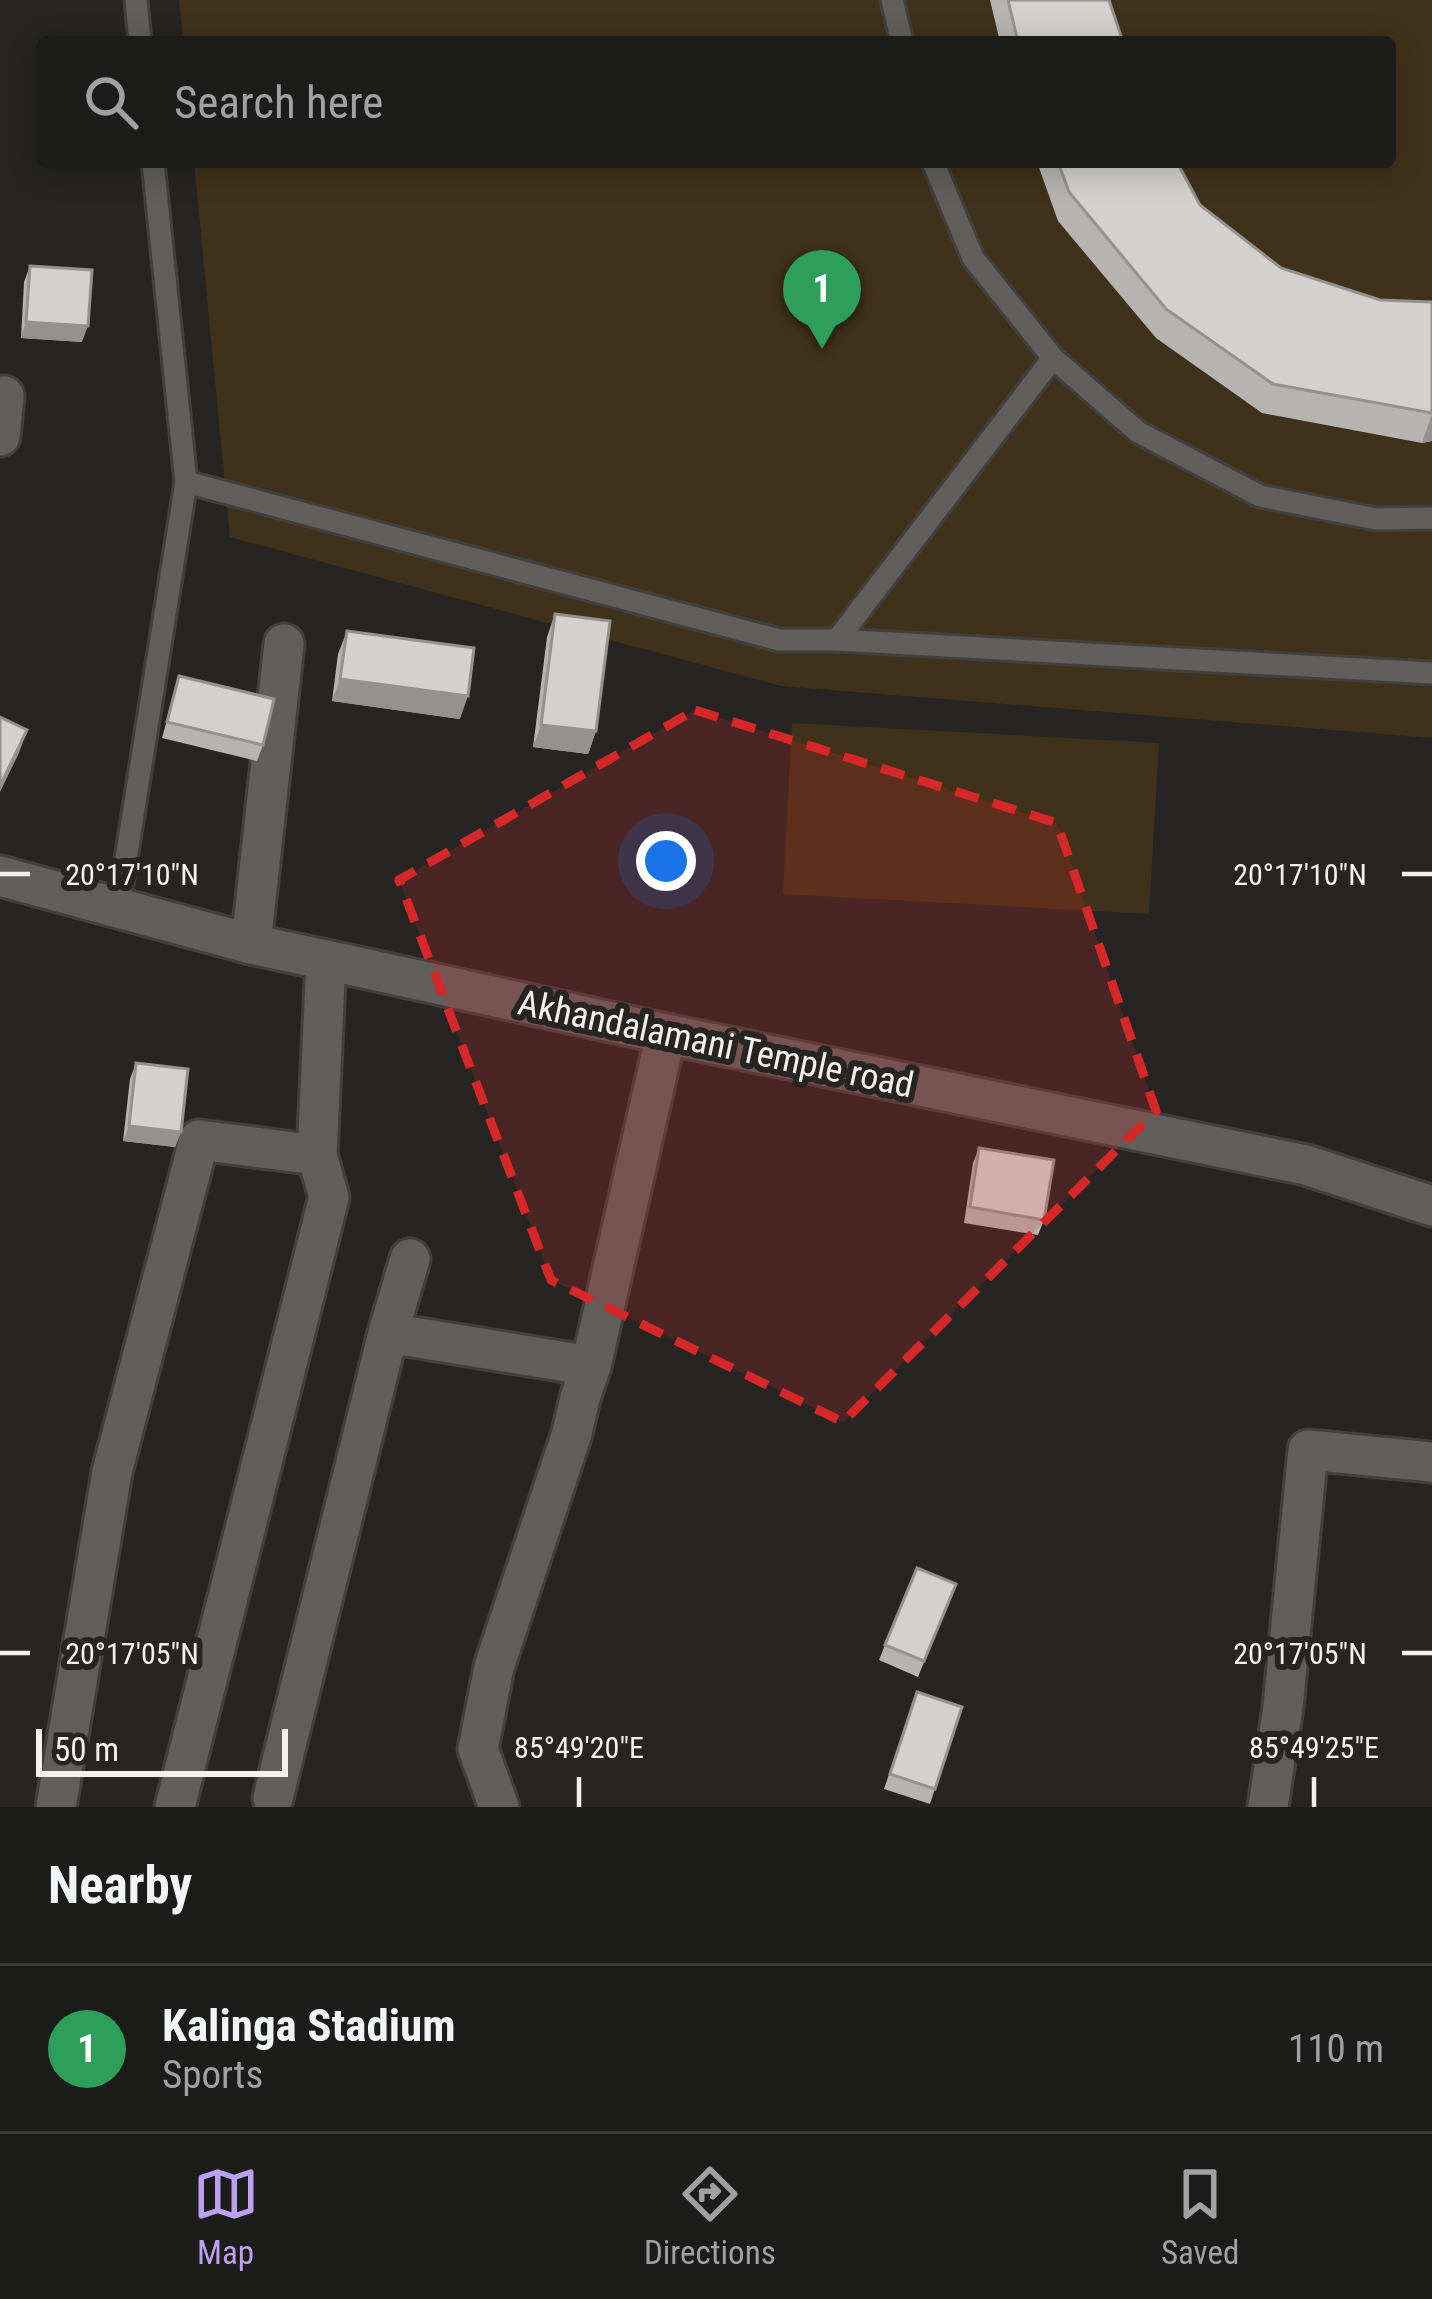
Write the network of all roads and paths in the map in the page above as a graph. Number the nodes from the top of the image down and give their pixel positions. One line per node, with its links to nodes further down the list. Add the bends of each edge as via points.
1 (136, 0): 3 (lane)
2 (892, 0): 4 (lane)
3 (139, 36)
4 (901, 36)
5 (154, 168): 10 (lane)
6 (936, 168): 7 (lane, via 973,258)
7 (1053, 358): 11 (lane, via 1138,432 1260,496 1376,520); 12 (lane)
8 (4, 395): 9 (street)
9 (0, 436)
10 (186, 482): 12 (lane, via 779,640); 16 (lane)
11 (1432, 518)
12 (837, 640): 14 (lane)
13 (284, 644): 17 (street)
14 (1432, 673)
15 (0, 876): 16 (street, Akhandalamani Temple road)
16 (118, 909): 17 (street, Akhandalamani Temple road)
17 (251, 944): 18 (street, Akhandalamani Temple road)
18 (326, 960): 19 (street, Akhandalamani Temple road); 20 (street)
19 (666, 1034): 21 (street, Akhandalamani Temple road, via 1306,1165); 24 (street)
20 (317, 1155): 27 (street, via 199,1140 112,1472); 28 (street, via 329,1197)
21 (1432, 1206)
22 (410, 1259): 23 (street)
23 (388, 1333): 24 (street); 26 (street)
24 (591, 1366): 29 (street, via 494,1667 478,1749)
25 (1432, 1462): 30 (street, via 1308,1450)
26 (273, 1798)
27 (56, 1807)
28 (175, 1807)
29 (499, 1807)
30 (1268, 1807)

